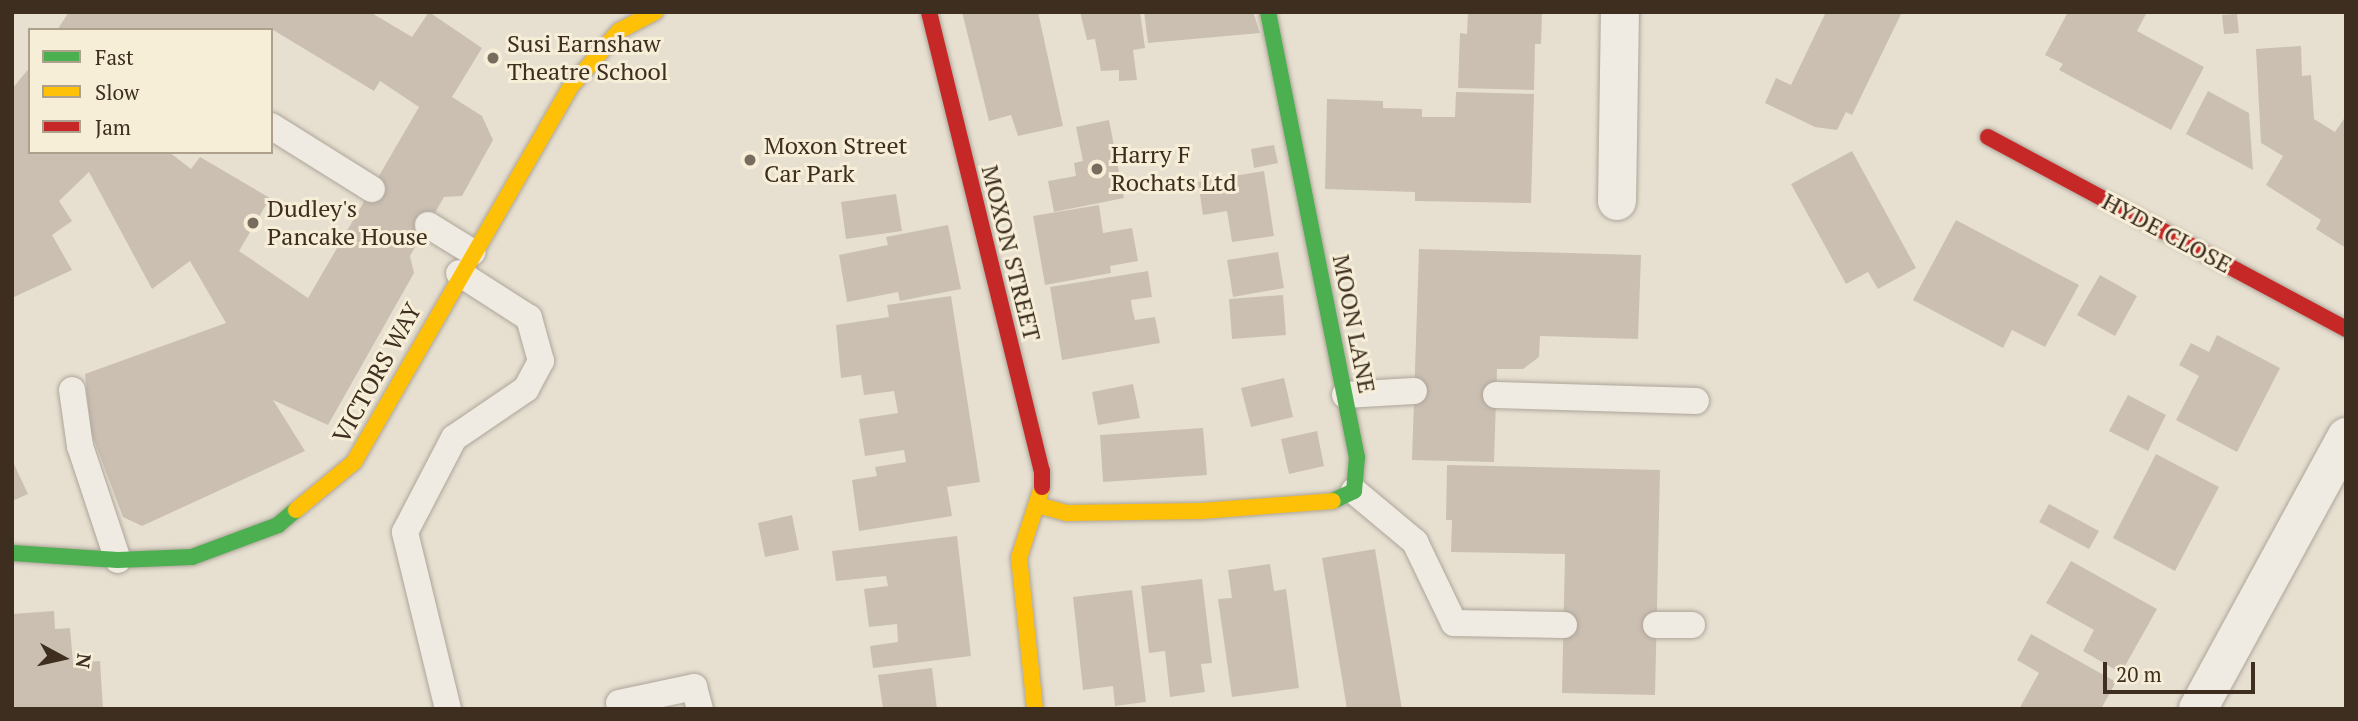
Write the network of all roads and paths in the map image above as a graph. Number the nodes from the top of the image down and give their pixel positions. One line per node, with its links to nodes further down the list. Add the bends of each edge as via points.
1 (655, 12): 10 (street, VICTORS WAY, via 619,31 572,85)
2 (929, 12): 19 (street, MOXON STREET, via 1042,471)
3 (1268, 12): 14 (street, MOON LANE)
4 (1620, 12): 8 (street)
5 (273, 127): 7 (lane)
6 (1988, 137): 11 (street, HYDE CLOSE)
7 (372, 190)
8 (1618, 201)
9 (428, 225): 10 (lane)
10 (465, 262): 21 (street, VICTORS WAY, via 354,462 278,525 192,557); 27 (lane, via 529,317 541,360 526,389 454,439 405,532)
11 (2346, 329)
12 (72, 390): 21 (lane, via 79,446)
13 (1414, 391): 14 (lane)
14 (1345, 395): 18 (street, MOON LANE, via 1357,457)
15 (1496, 395): 16 (lane)
16 (1696, 401)
17 (2346, 437): 30 (street)
18 (1354, 491): 19 (street, via 1326,504 1200,511 1066,513); 22 (lane, via 1415,542 1454,623)
19 (1037, 505): 29 (street, MOXON STREET, via 1019,558)
20 (12, 553): 21 (street, VICTORS WAY)
21 (118, 560)
22 (1564, 625)
23 (1656, 625): 24 (lane)
24 (1692, 625)
25 (619, 703): 26 (lane)
26 (648, 703): 28 (lane, via 694,687)
27 (448, 709)
28 (700, 709)
29 (1035, 709)
30 (2197, 709)

